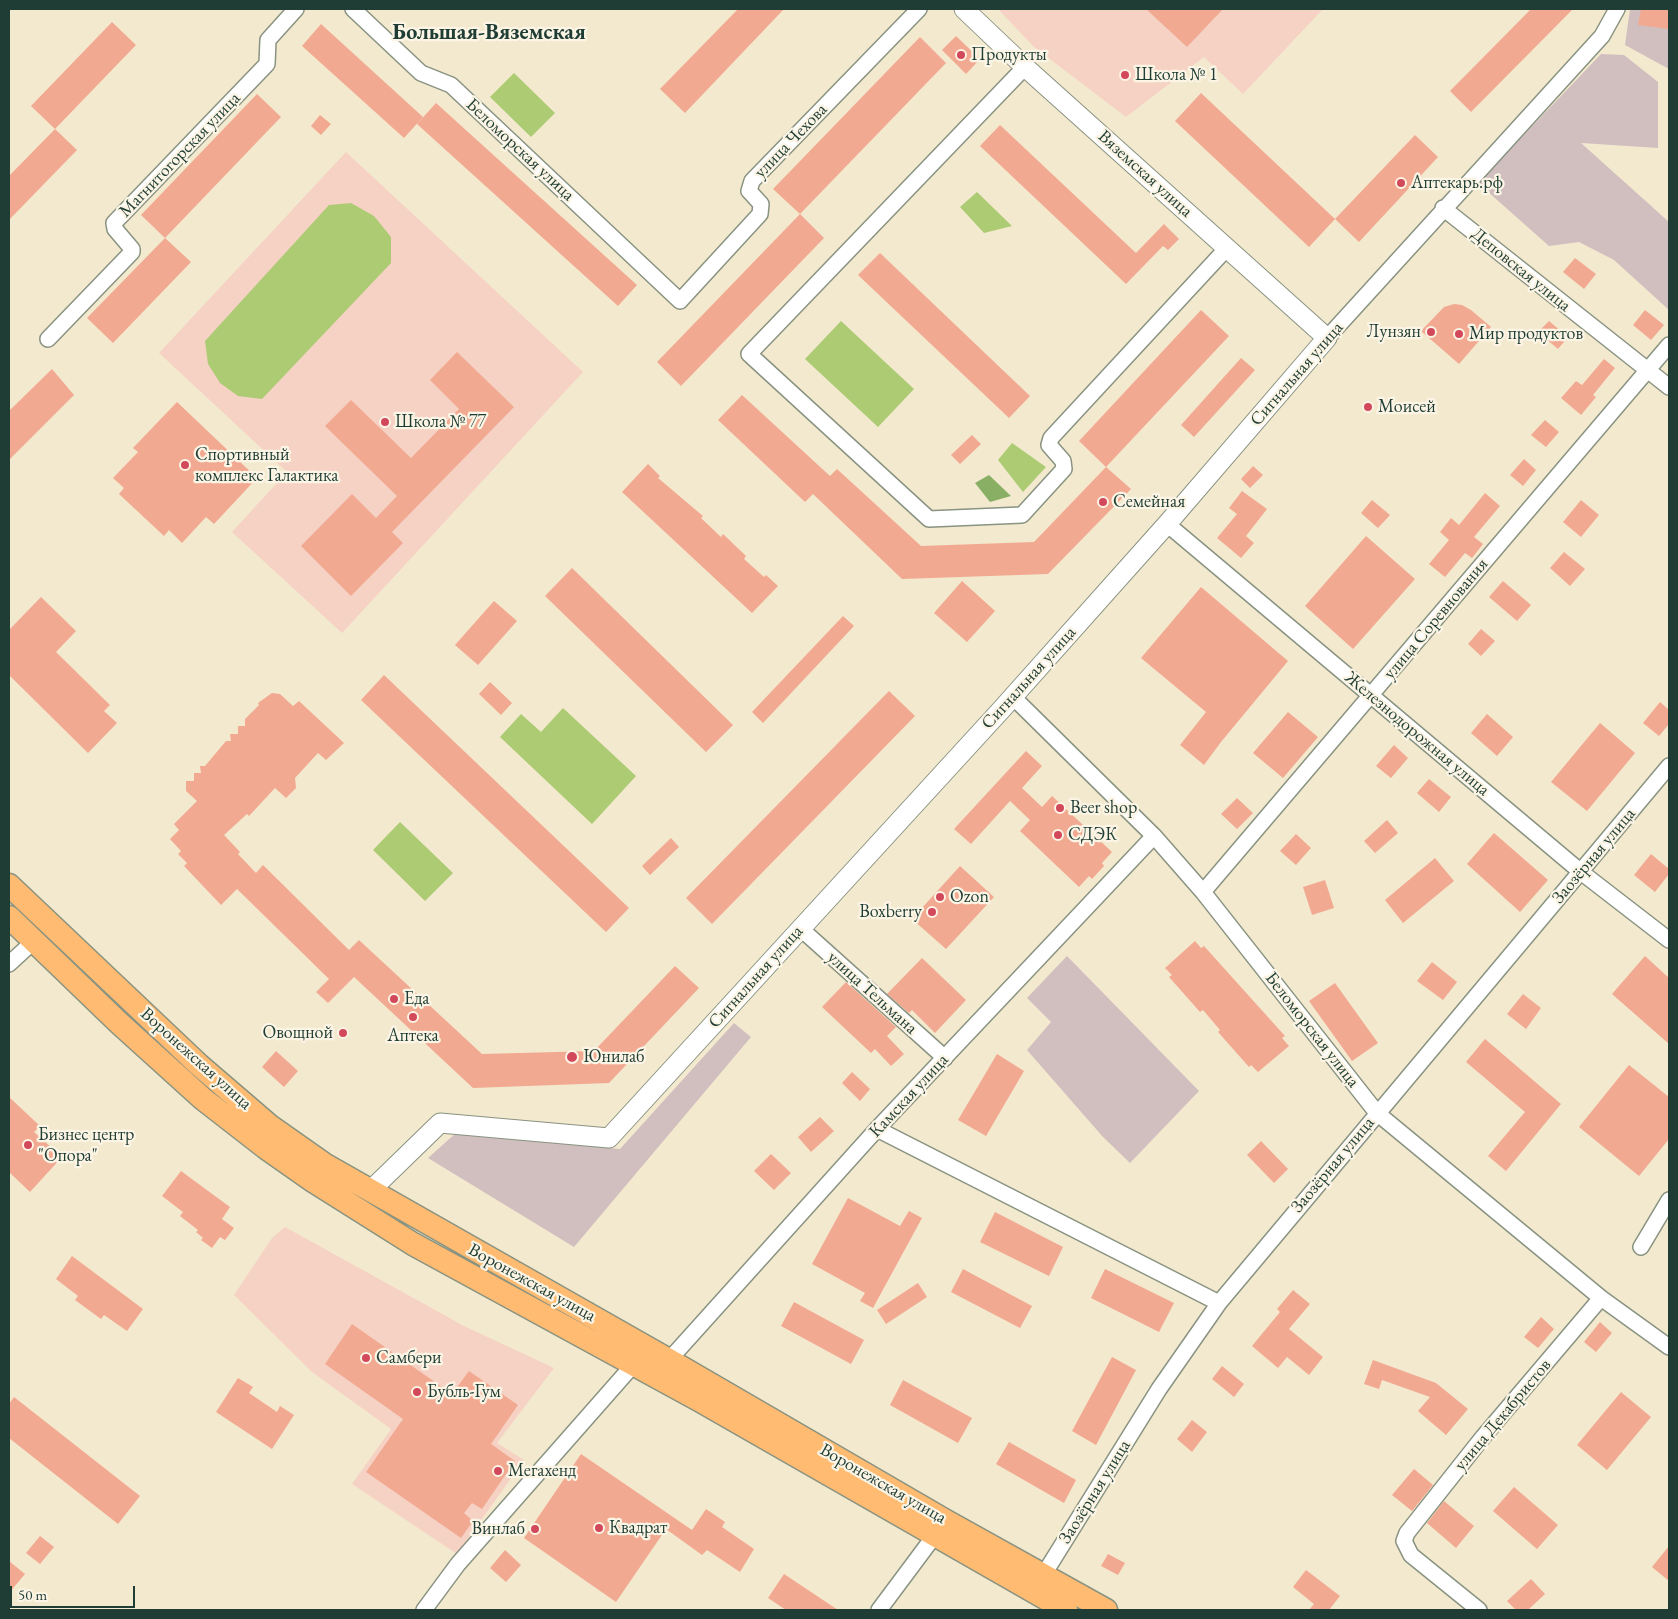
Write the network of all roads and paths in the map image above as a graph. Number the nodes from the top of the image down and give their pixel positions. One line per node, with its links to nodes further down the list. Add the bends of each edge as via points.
1 (296, 9): 10 (street, Магнитогорская улица, via 268,40 267,64 114,223 132,252)
2 (353, 9): 9 (street, Беломорская улица, via 421,73 451,85)
3 (919, 9): 9 (street, улица Чехова, via 752,181 749,191 761,204 760,214)
4 (964, 9): 6 (street, Вяземская улица)
5 (1617, 9): 7 (street, Сигнальная улица, via 1602,36)
6 (1025, 66): 8 (street, Вяземская улица); 8 (street, via 749,354 930,519 1022,515 1064,469 1064,461 1049,445 1051,438)
7 (1444, 208): 11 (street, Сигнальная улица); 13 (street, Деповская улица)
8 (1227, 248): 11 (street, Вяземская улица)
9 (680, 301)
10 (48, 338)
11 (1327, 338): 15 (street, Сигнальная улица)
12 (1669, 345): 13 (street, улица Соревнования)
13 (1647, 370): 14 (street, Деповская улица); 16 (street, улица Соревнования)
14 (1669, 388)
15 (1167, 524): 16 (street, Железнодорожная улица); 17 (street, Сигнальная улица)
16 (1371, 695): 20 (street, Железнодорожная улица); 22 (street, улица Соревнования)
17 (1013, 697): 19 (street, Беломорская улица); 24 (street, Сигнальная улица)
18 (1669, 766): 20 (street, Заозёрная улица)
19 (1154, 836): 22 (street, Беломорская улица); 28 (street, Камская улица)
20 (1581, 872): 25 (street, Железнодорожная улица); 29 (street, Заозёрная улица)
21 (9, 885): 31 (main road, Воронежская улица, via 199,1066 295,1144)
22 (1203, 892): 29 (street, Беломорская улица)
23 (9, 917): 26 (main road, Воронежская улица)
24 (800, 928): 28 (street, улица Тельмана); 31 (street, Сигнальная улица, via 610,1138 440,1123)
25 (1669, 940)
26 (34, 941): 27 (street); 38 (main road, Воронежская улица, via 158,1060 266,1148 413,1244)
27 (9, 964)
28 (945, 1058): 30 (street, Камская улица)
29 (1377, 1113): 34 (street, Беломорская улица); 35 (street, Заозёрная улица)
30 (877, 1129): 35 (street); 37 (street, Камская улица)
31 (370, 1191): 37 (main road, Воронежская улица)
32 (1669, 1200): 33 (street)
33 (1640, 1247)
34 (1601, 1298): 36 (street, Беломорская улица); 45 (street, улица Декабристов, via 1483,1437 1407,1533 1404,1541 1411,1555)
35 (1219, 1302): 40 (street, Заозёрная улица, via 1159,1389)
36 (1669, 1347)
37 (669, 1360): 40 (main road, Воронежская улица, via 946,1521)
38 (634, 1364): 39 (main road, Воронежская улица); 41 (street, via 458,1564)
39 (935, 1535): 40 (main road, Воронежская улица); 42 (street)
40 (1042, 1584): 43 (main road, Воронежская улица); 44 (main road, Воронежская улица)
41 (424, 1610)
42 (879, 1610)
43 (1066, 1610)
44 (1106, 1610)
45 (1479, 1610)

